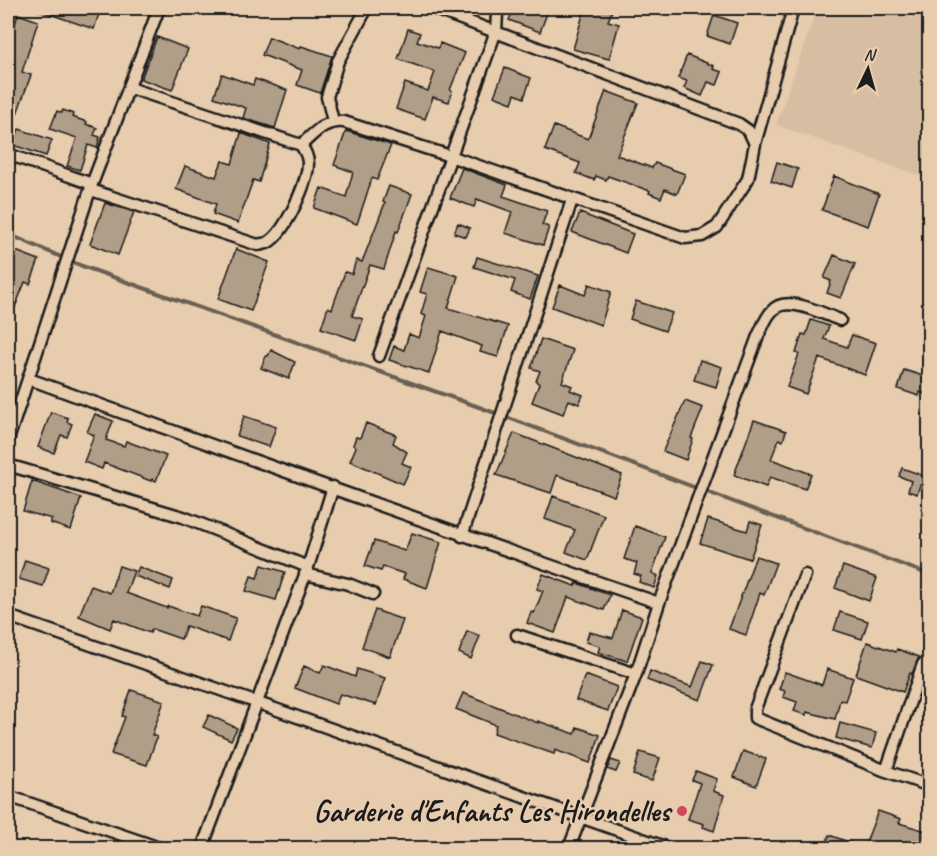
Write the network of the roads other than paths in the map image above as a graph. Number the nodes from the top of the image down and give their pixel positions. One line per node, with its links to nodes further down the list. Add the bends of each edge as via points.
1 (159, 8): 7 (street)
2 (368, 8): 8 (street, via 338,61 327,97)
3 (432, 8): 6 (street)
4 (499, 8): 6 (street)
5 (792, 8): 9 (street)
6 (496, 31): 9 (street, via 740,124); 12 (street)
7 (130, 88): 10 (street); 13 (street)
8 (333, 121): 10 (street); 12 (street)
9 (755, 144): 14 (street, via 748,179 717,227 702,236 685,238)
10 (301, 145): 13 (street, via 308,164 300,194 289,218 268,243 258,245)
11 (8, 154): 13 (street)
12 (450, 156): 14 (street); 16 (street)
13 (91, 187): 17 (street)
14 (572, 200): 21 (street)
15 (840, 320): 25 (street, via 800,305 783,304 773,309 758,336)
16 (379, 356)
17 (29, 379): 18 (street); 20 (street)
18 (8, 440)
19 (8, 465): 22 (street, via 183,517)
20 (333, 487): 21 (street); 22 (street)
21 (462, 536): 25 (street)
22 (306, 570): 24 (street); 30 (street)
23 (805, 575): 31 (street, via 755,718)
24 (373, 594)
25 (659, 603): 29 (street)
26 (8, 616): 30 (street)
27 (517, 634): 29 (street)
28 (923, 664): 31 (street)
29 (636, 674): 34 (street)
30 (258, 703): 34 (street); 36 (street)
31 (885, 771): 32 (street)
32 (930, 786)
33 (8, 795): 35 (street)
34 (580, 817): 37 (street); 38 (street)
35 (160, 849)
36 (202, 849)
37 (569, 849)
38 (668, 849)

